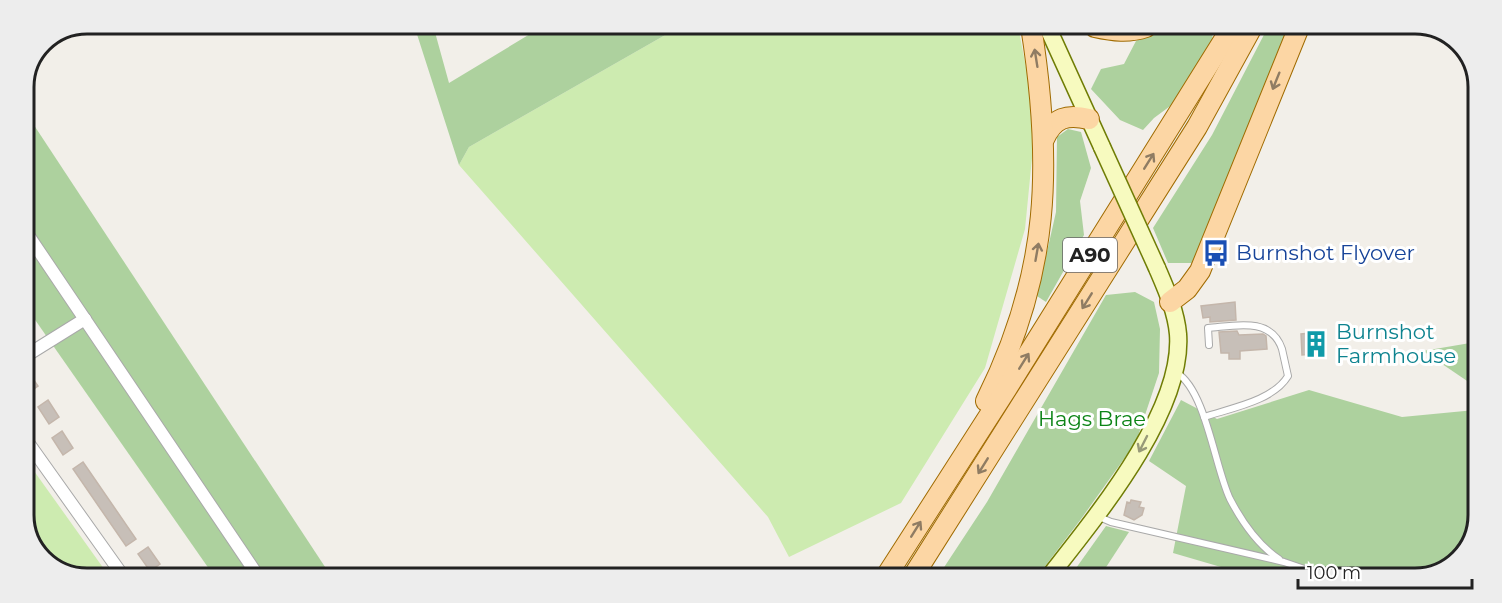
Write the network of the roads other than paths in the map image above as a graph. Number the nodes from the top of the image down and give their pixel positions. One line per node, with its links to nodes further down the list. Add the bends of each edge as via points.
1 (1032, 34): 7 (main road, one-way to 1)
2 (1050, 34): 6 (street)
3 (1228, 34): 16 (main road, A90, one-way to 3)
4 (1248, 34): 22 (main road, A90, one-way to 22, via 1197,127)
5 (1296, 34): 9 (main road, one-way to 9, via 1200,271 1187,289)
6 (1089, 119): 7 (main road, via 1064,117 1050,127); 9 (street, bridge)
7 (1044, 139): 16 (main road, one-way to 7, via 994,385 1030,289 1043,208)
8 (34, 244): 10 (street)
9 (1170, 302): 13 (street, via 1178,335)
10 (85, 319): 12 (street); 20 (street)
11 (1209, 345): 14 (lane, via 1208,328 1254,325 1270,330 1281,346 1288,376 1270,395)
12 (35, 350)
13 (1173, 371): 14 (lane, via 1188,383); 17 (street, one-way to 17, via 1166,398 1137,455)
14 (1204, 417): 18 (lane, via 1230,498 1254,537)
15 (35, 452): 19 (street)
16 (946, 481): 21 (main road, A90, one-way to 16)
17 (1096, 515): 18 (lane, via 1111,522); 23 (street)
18 (1284, 562): 24 (lane)
19 (117, 568)
20 (253, 568)
21 (891, 568)
22 (918, 568)
23 (1056, 568)
24 (1302, 568)

